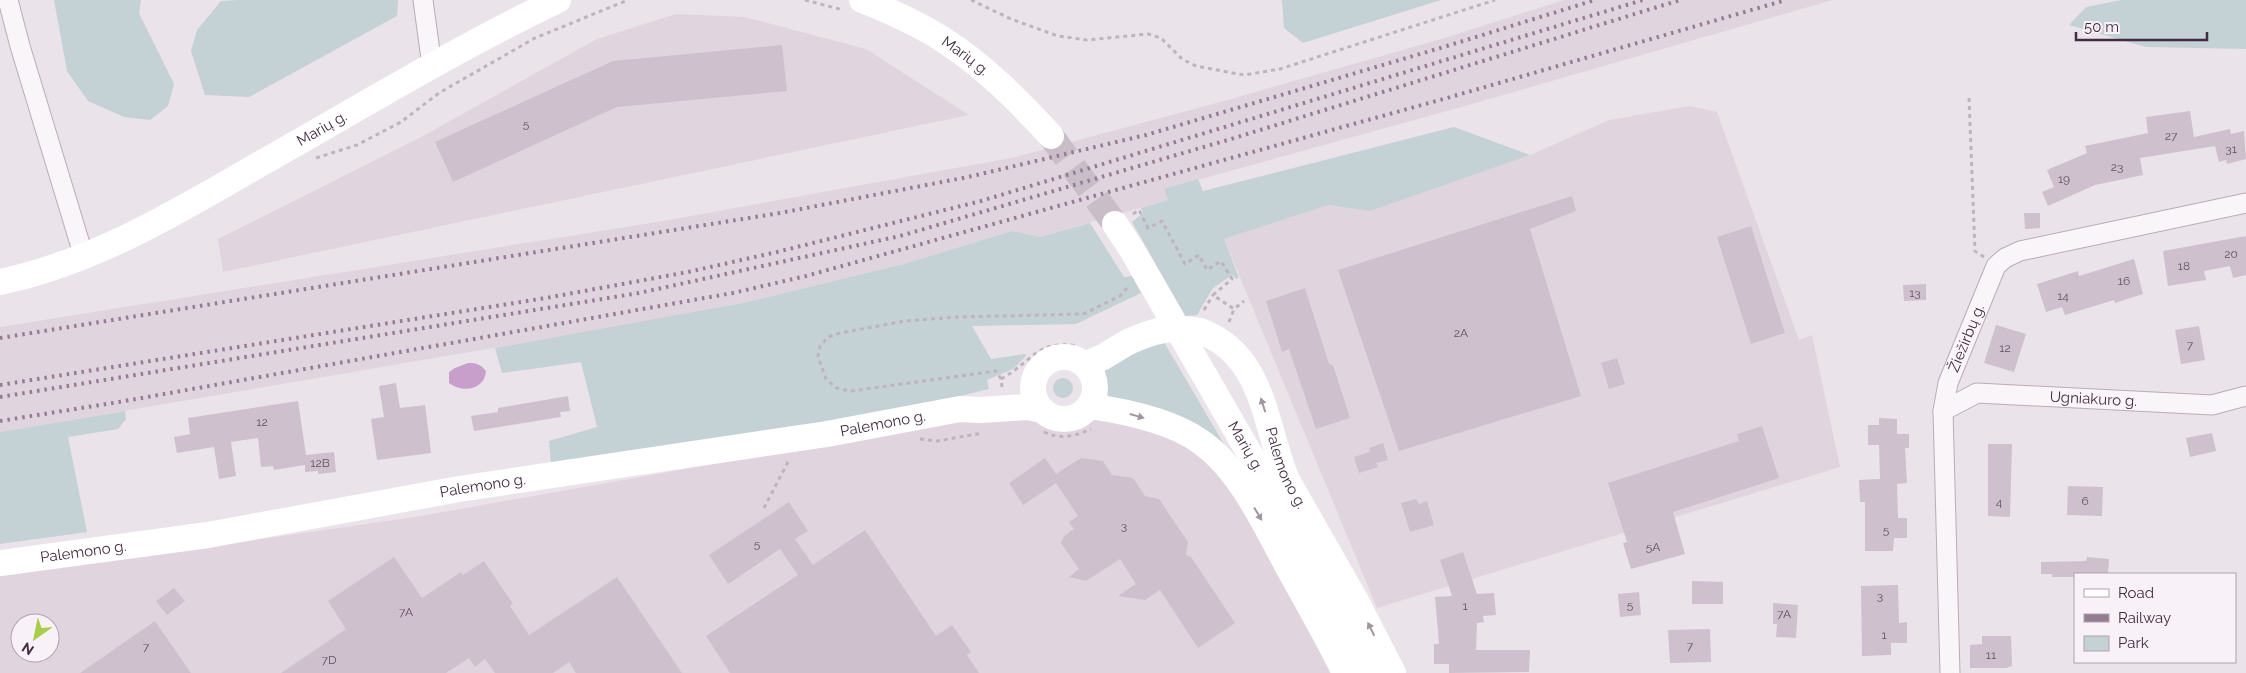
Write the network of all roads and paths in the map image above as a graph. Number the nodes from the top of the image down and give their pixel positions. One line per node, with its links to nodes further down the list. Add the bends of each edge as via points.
1 (8, 0): 15 (street)
2 (423, 0): 9 (street)
3 (558, 0): 9 (street, Marių g.)
4 (628, 0): 12 (path, via 535,38 439,93 400,122 357,145)
5 (805, 0): 8 (path)
6 (971, 0): 7 (path, via 1058,36 1087,40 1148,34 1160,38 1182,59 1196,66 1244,75 1280,69)
7 (1495, 0)
8 (855, 6): 11 (street, Marių g., via 893,12 942,39 1016,99)
9 (432, 66): 15 (street, Marių g., via 171,216)
10 (1969, 98): 16 (path, via 1975,251)
11 (1051, 136)
12 (312, 160)
13 (2246, 202): 16 (street, via 2020,251)
14 (1120, 221): 19 (path, via 1139,210 1148,228 1162,221 1185,264 1199,255 1207,270 1221,261 1232,279 1213,295 1234,309); 32 (street, Marių g., via 1132,250 1266,480)
15 (84, 257): 18 (street, Marių g.)
16 (1996, 266): 25 (street, Žiežirbų g., via 1948,384)
17 (1129, 279): 21 (path, via 1129,286 1120,296 1083,314 905,321 828,337 820,346 818,356 826,379 836,388 851,391 996,371)
18 (0, 282)
19 (1244, 301)
20 (1085, 365): 22 (street, via 1065,357 1054,359 1044,364); 26 (street, via 1095,385); 33 (street, Palemono g., one-way to 20, bridge, via 1356,601 1287,480 1255,382 1242,360 1226,345 1200,331 1166,328 1128,342)
21 (1002, 379)
22 (1033, 382): 24 (street, Palemono g., via 978,399); 27 (street)
23 (2246, 396): 25 (street, Ugniakuro g., via 2212,405 1977,392)
24 (964, 408): 27 (street, Palemono g., via 1028,407); 30 (street, Palemono g., via 817,435 458,489 200,536)
25 (1943, 411): 34 (street, Žiežirbų g.)
26 (1092, 416): 27 (street, Palemono g., via 1051,416); 27 (path, via 1070,436 1059,437); 31 (street, one-way to 31, via 1112,409 1182,430 1216,454 1230,469 1266,527)
27 (1042, 420)
28 (791, 457): 29 (path)
29 (764, 508)
30 (0, 563)
31 (1345, 673)
32 (1368, 673)
33 (1392, 673)
34 (1950, 673)

